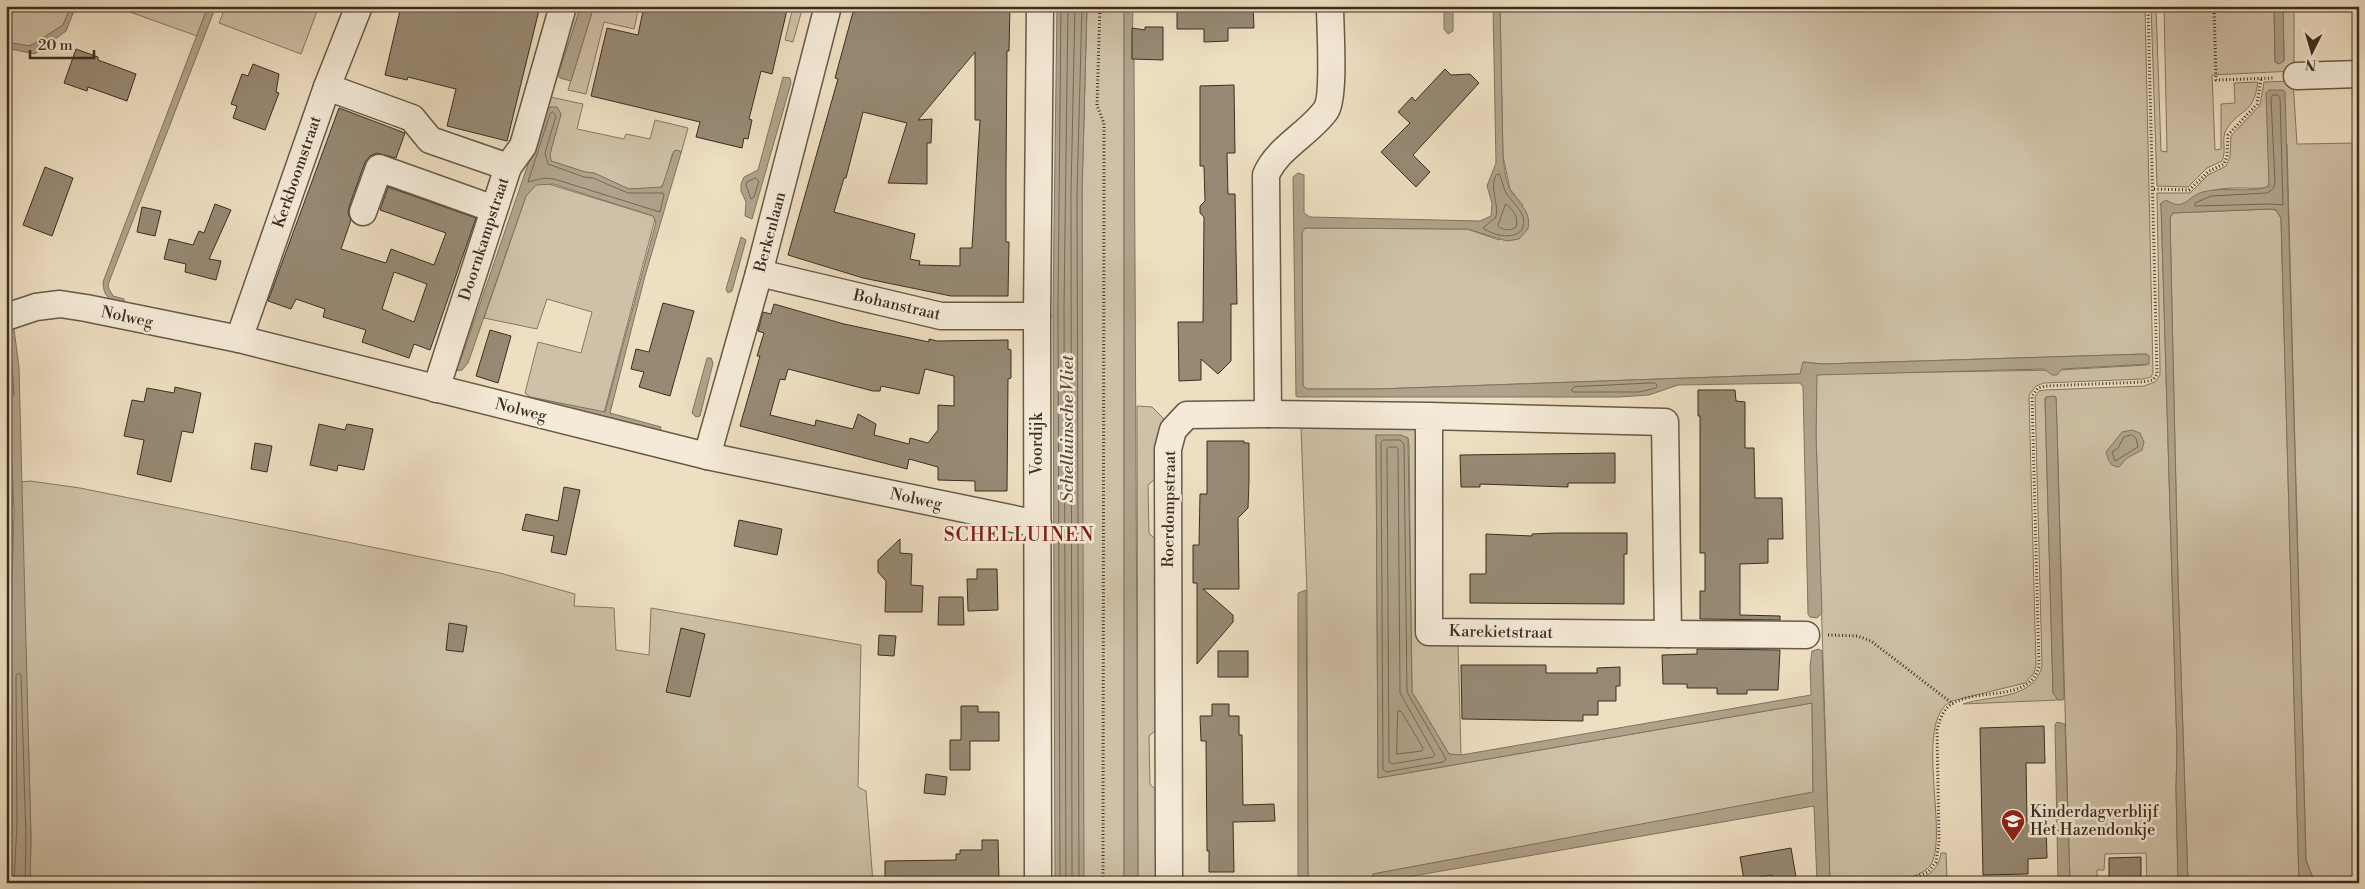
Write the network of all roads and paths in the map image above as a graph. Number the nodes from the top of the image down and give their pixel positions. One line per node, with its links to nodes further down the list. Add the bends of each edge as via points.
1 (359, 6): 12 (street, Kerkboomstraat)
2 (562, 6): 13 (street, Doornkampstraat, via 523,146)
3 (828, 6): 17 (street, Berkenlaan)
4 (1040, 6): 18 (street, Voordijk)
5 (1100, 6): 30 (path, via 1097,106 1104,123)
6 (1330, 6): 22 (street, via 1331,92 1327,108 1266,174)
7 (2148, 6): 14 (path)
8 (2214, 6): 11 (path, via 2216,80)
9 (2359, 74): 10 (street)
10 (2297, 76): 11 (path)
11 (2261, 79): 14 (path, via 2257,104 2228,135 2224,164 2209,170 2189,190)
12 (327, 87): 13 (street, via 412,118 430,140); 20 (street, Kerkboomstraat)
13 (508, 167): 15 (street, Doornkampstraat)
14 (2154, 189): 28 (path, via 2157,374 2153,380 2143,382 2044,386 2032,396 2037,674 2027,686)
15 (494, 209): 16 (street, via 379,168); 21 (street, Doornkampstraat)
16 (363, 212)
17 (759, 273): 18 (street, Bohanstraat, via 942,316); 24 (street, Berkenlaan)
18 (1037, 316): 25 (street, Voordijk)
19 (6, 317): 20 (street, Nolweg, via 60,304)
20 (239, 340): 21 (street, Nolweg)
21 (436, 389): 24 (street, Nolweg)
22 (1268, 414): 23 (street); 31 (street, Roerdompstraat, via 1187,415 1173,430 1168,449)
23 (1429, 416): 26 (street, via 1665,422); 26 (street, Karekietstraat, via 1429,632)
24 (707, 456): 25 (street, Nolweg)
25 (1038, 524): 29 (street, Voordijk)
26 (1668, 634): 27 (street, Karekietstraat)
27 (1806, 635): 28 (path, via 1865,638)
28 (1953, 704): 32 (path, via 1944,713 1937,730 1939,842 1936,862 1928,872)
29 (1038, 883)
30 (1103, 883)
31 (1169, 883)
32 (1900, 883)

